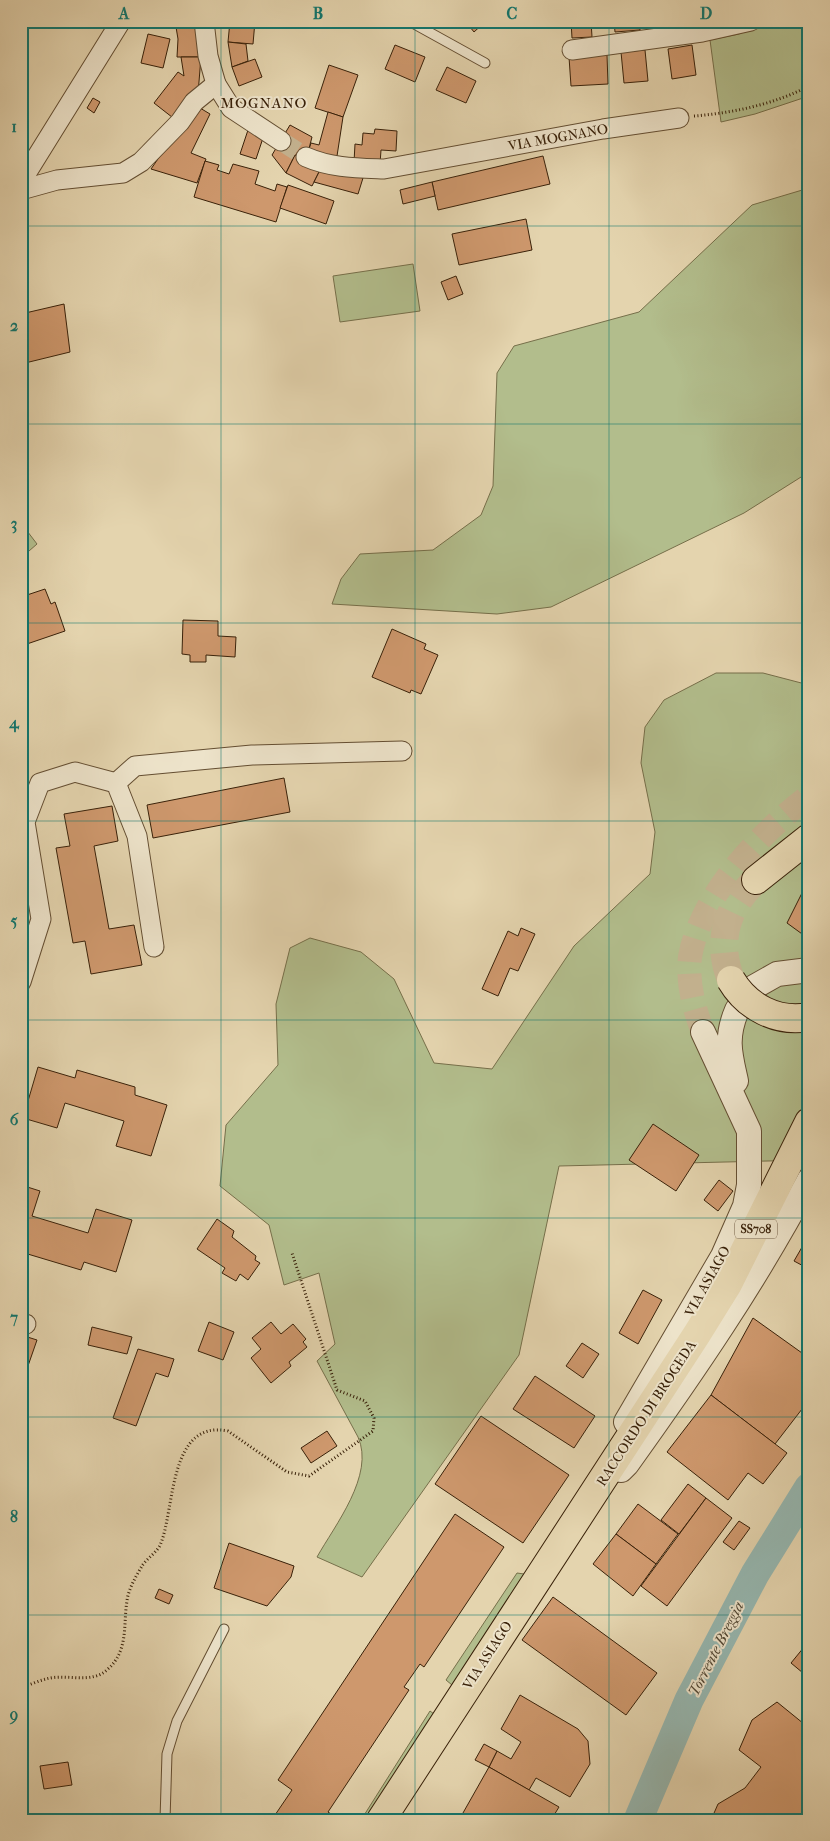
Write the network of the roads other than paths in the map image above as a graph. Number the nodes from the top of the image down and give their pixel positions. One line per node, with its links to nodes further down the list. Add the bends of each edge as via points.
1 (120, 21): 11 (street)
2 (204, 21): 7 (street, via 208,56)
3 (409, 21): 6 (lane)
4 (751, 21): 5 (street, via 702,32)
5 (572, 50)
6 (485, 63)
7 (216, 84): 9 (street, via 231,108); 12 (street, via 194,102 180,122 141,162 123,173 57,180)
8 (679, 118): 10 (street, VIA MOGNANO, via 384,169 328,164)
9 (280, 141)
10 (306, 158)
11 (21, 182)
12 (21, 190)
13 (402, 751): 14 (street, via 252,755 135,766)
14 (116, 783): 17 (street, via 137,836); 19 (street, via 75,772 40,782 25,822 41,919)
15 (809, 838): 16 (main road)
16 (756, 880)
17 (154, 947)
18 (809, 970): 20 (street)
19 (21, 982)
20 (742, 983): 22 (main road, bridge, via 748,1001 768,1013 792,1019)
21 (737, 1010): 25 (street, SS708, via 728,1046)
22 (809, 1017)
23 (703, 1032): 25 (street, VIA ASIAGO / SS708)
24 (809, 1122): 27 (main road, RACCORDO DI BROGEDA / SS708, via 728,1284)
25 (748, 1131): 27 (street, VIA ASIAGO / SS708, via 749,1184 737,1226 608,1454)
26 (809, 1180): 27 (street, VIA ASIAGO / SS708, via 772,1249 685,1384 628,1464)
27 (595, 1492): 30 (main road, VIA ASIAGO)
28 (224, 1629): 29 (lane, via 177,1721 167,1754)
29 (165, 1820)
30 (381, 1820)

